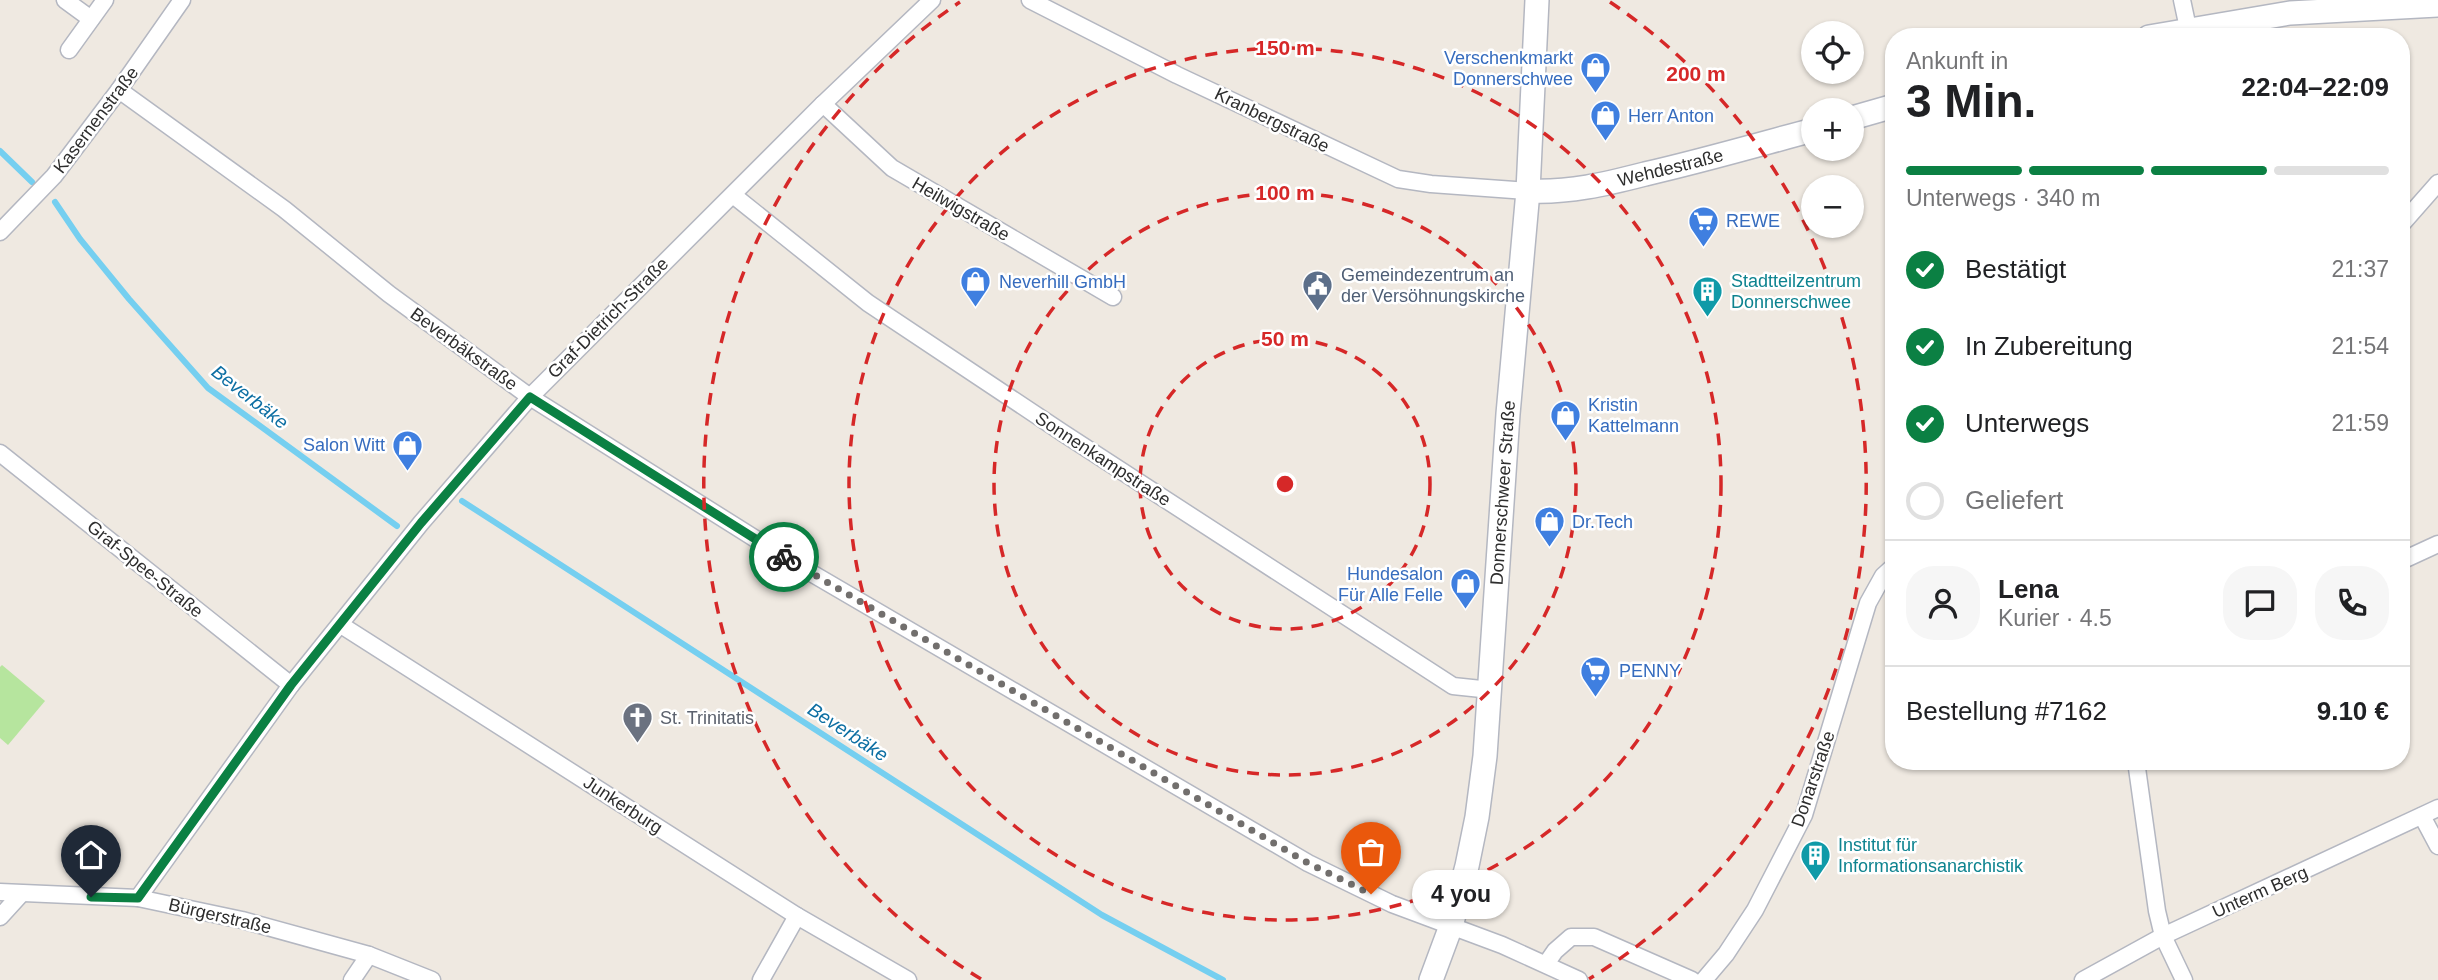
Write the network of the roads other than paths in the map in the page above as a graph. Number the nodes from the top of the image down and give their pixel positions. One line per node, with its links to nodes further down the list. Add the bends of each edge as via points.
1 (65, 0): 9 (street)
2 (105, 0): 9 (street)
3 (182, 0): 13 (street, Kasernenstraße)
4 (932, 0): 14 (street, Graf-Dietrich-Straße)
5 (1030, 0): 19 (street, Kranbergstraße, via 1398,179)
6 (1537, 0): 19 (main road, Donnerschweer Straße)
7 (2182, 0): 10 (street)
8 (2438, 5): 11 (main road, via 2290,13)
9 (91, 19): 12 (street)
10 (2188, 28)
11 (2194, 28)
12 (69, 50)
13 (119, 90): 22 (street, Kasernenstraße, via 54,176); 24 (street, Beverbäkstraße)
14 (823, 104): 20 (street, Graf-Dietrich-Straße); 23 (street, Heilwigstraße, via 892,168)
15 (1885, 109): 16 (main road)
16 (1864, 115)
17 (1801, 133): 19 (main road, Wehdestraße, via 1577,190)
18 (2438, 183): 21 (street)
19 (1528, 191): 31 (main road, Donnerschweer Straße)
20 (733, 195): 24 (street, Graf-Dietrich-Straße); 31 (street, Sonnenkampstraße, via 868,303 1074,440 1453,686)
21 (2410, 215)
22 (0, 232)
23 (1113, 296)
24 (530, 397): 29 (street, Graf-Dietrich-Straße, via 421,523); 41 (street, Beverbäkstraße, via 789,560 1296,856 1392,904)
25 (0, 453): 30 (street, Graf-Spee-Straße)
26 (2438, 544): 27 (street)
27 (2410, 557)
28 (1885, 574): 52 (street, Donarstraße, via 1868,603 1804,815 1755,910)
29 (341, 625): 30 (street, Graf-Dietrich-Straße); 39 (street, Junkerburg)
30 (291, 685): 38 (street, Graf-Dietrich-Straße)
31 (1491, 690): 41 (main road, Donnerschweer Straße, via 1477,817)
32 (2137, 770): 42 (street)
33 (2438, 808): 34 (street, Unterm Berg)
34 (2422, 816): 35 (street); 42 (street, Unterm Berg)
35 (2438, 846)
36 (0, 892): 37 (street, Bürgerstraße)
37 (21, 894): 38 (street, Bürgerstraße); 40 (street)
38 (138, 898): 43 (street, Bürgerstraße, via 242,920)
39 (797, 916): 47 (street); 48 (street, Junkerburg)
40 (0, 917)
41 (1451, 926): 44 (street); 49 (main road, Donnerschweer Straße)
42 (2163, 936): 53 (street, Unterm Berg); 54 (street)
43 (369, 955): 45 (street); 46 (street, Bürgerstraße)
44 (1546, 964): 50 (street); 51 (street, via 1571,937 1594,937)
45 (352, 980)
46 (432, 980)
47 (761, 980)
48 (908, 980)
49 (1431, 980)
50 (1579, 980)
51 (1692, 980)
52 (1704, 980)
53 (2083, 980)
54 (2184, 980)

